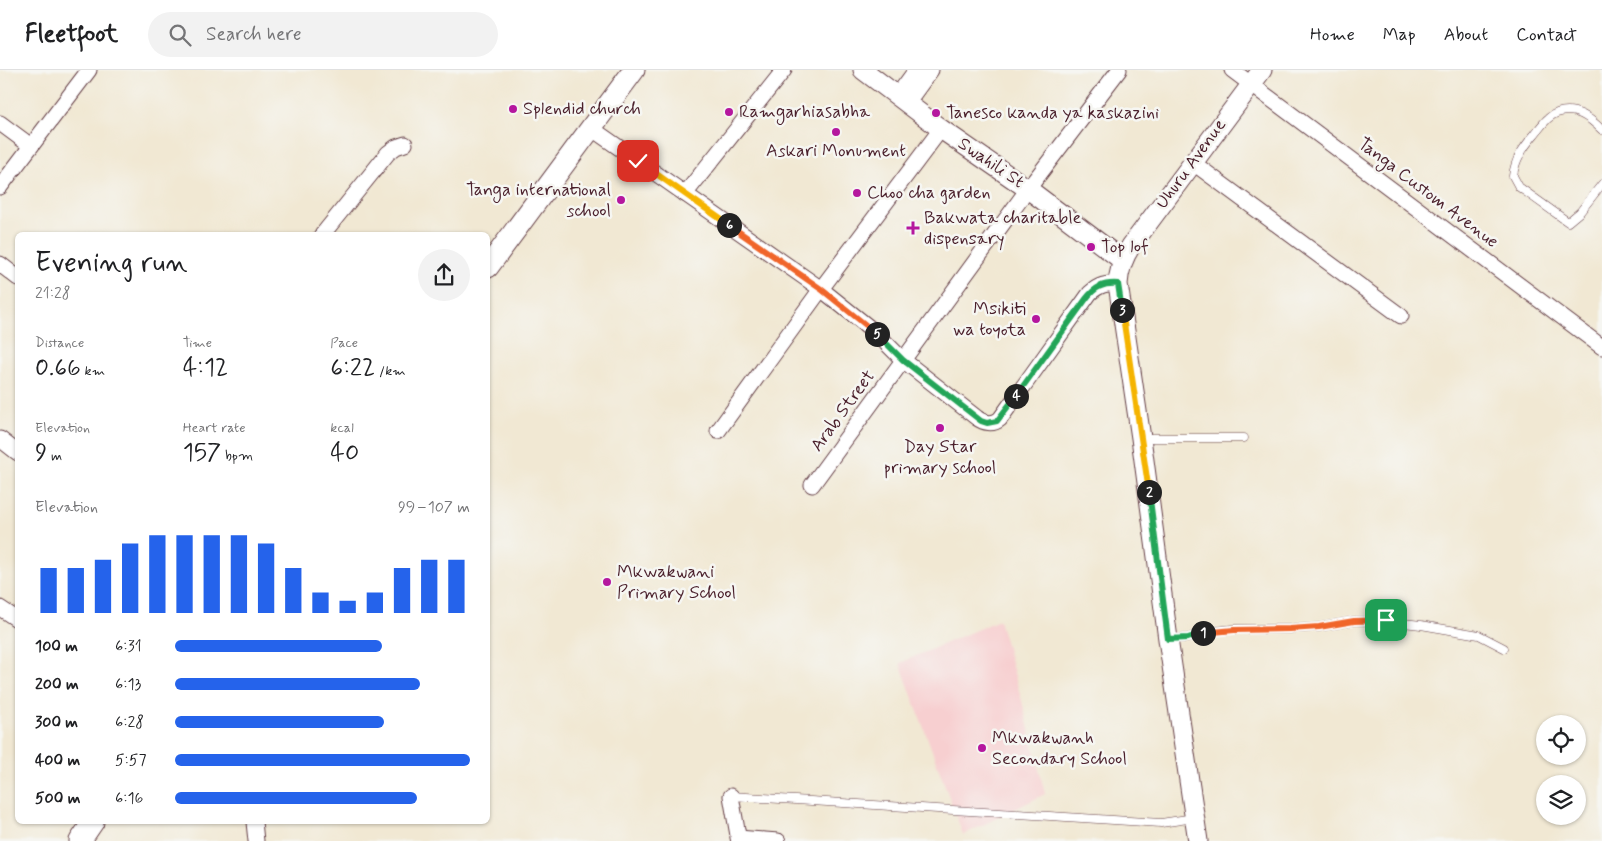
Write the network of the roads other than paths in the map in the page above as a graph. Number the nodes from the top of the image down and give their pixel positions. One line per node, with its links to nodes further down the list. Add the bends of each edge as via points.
1 (89, 70): 16 (street)
2 (634, 70): 12 (main road)
3 (784, 70): 21 (street)
4 (863, 70): 10 (street, Swahili St)
5 (916, 70): 10 (street)
6 (931, 70): 10 (street)
7 (1119, 70): 20 (street, Arab Street)
8 (1232, 70): 9 (street, Tanga Custom Avenue)
9 (1256, 77): 17 (street, Uhuru Avenue); 30 (street, Tanga Custom Avenue)
10 (902, 100): 13 (street, Swahili St)
11 (0, 123): 16 (street)
12 (591, 128): 21 (street); 25 (main road)
13 (940, 129): 20 (street, Swahili St); 28 (street)
14 (1602, 130): 18 (lane, via 1581,113 1556,113 1537,131 1517,158 1514,176 1519,187 1568,222)
15 (405, 144): 22 (street, via 388,153)
16 (31, 146): 19 (street)
17 (1192, 162): 23 (street, Uhuru Avenue); 29 (street)
18 (1602, 184)
19 (0, 187)
20 (1028, 189): 23 (street, Swahili St); 31 (street, Arab Street)
21 (685, 194): 28 (street)
22 (324, 232)
23 (1122, 260): 27 (street)
24 (0, 264): 26 (street)
25 (490, 264)
26 (15, 276)
27 (1118, 284): 31 (street, via 1107,283 1090,293 994,422 987,423 977,418); 33 (street)
28 (821, 289): 31 (street, via 876,333); 32 (street)
29 (1401, 316)
30 (1602, 346)
31 (903, 360): 37 (street, Arab Street)
32 (718, 431)
33 (1141, 438): 34 (lane); 40 (street)
34 (1244, 438)
35 (0, 439): 36 (street)
36 (15, 451)
37 (812, 485)
38 (0, 608): 39 (street)
39 (15, 618)
40 (1168, 639): 41 (lane, via 1188,638 1205,632 1290,629 1386,620 1480,635); 43 (street)
41 (1504, 648)
42 (731, 796): 43 (lane, via 1161,823); 46 (street)
43 (1194, 818): 50 (street)
44 (92, 824): 47 (main road)
45 (254, 824): 48 (street)
46 (738, 840): 49 (street)
47 (80, 841)
48 (256, 841)
49 (778, 841)
50 (1198, 841)

